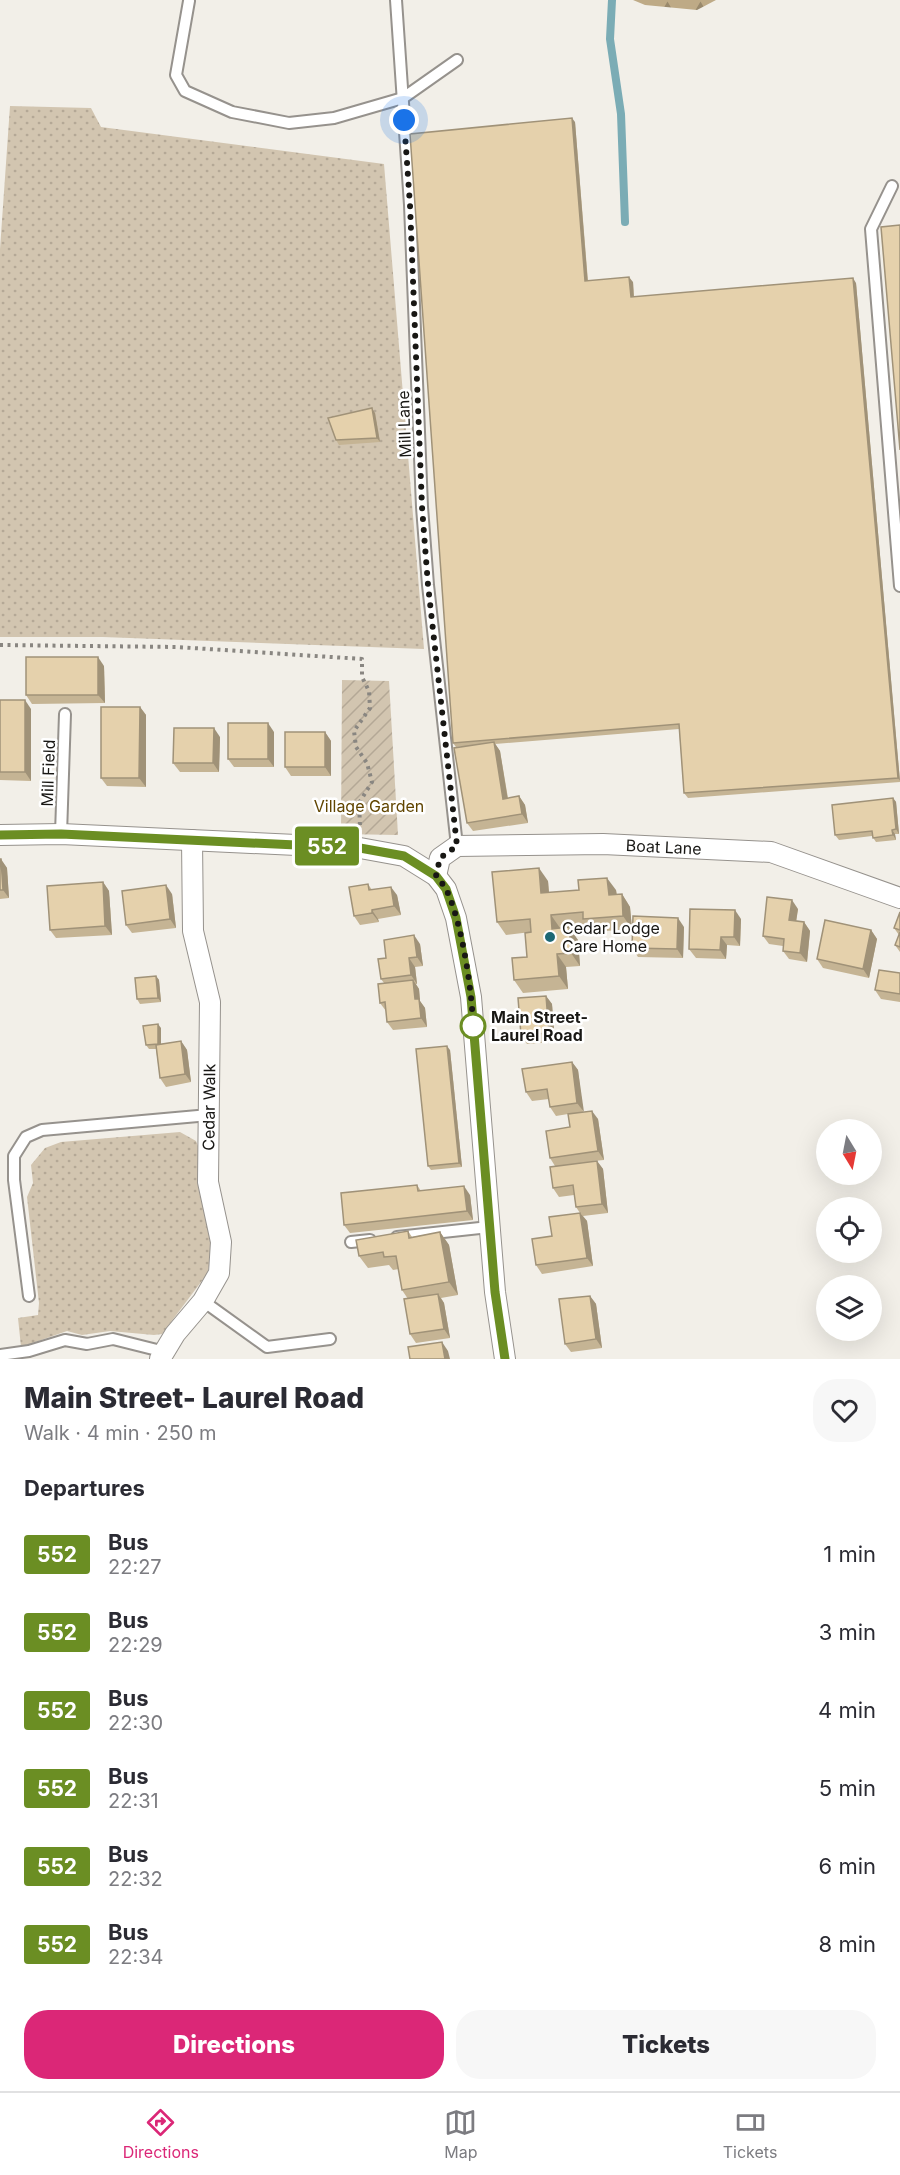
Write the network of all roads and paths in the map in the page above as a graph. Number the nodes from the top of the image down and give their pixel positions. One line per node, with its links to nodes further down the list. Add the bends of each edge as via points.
1 (396, 0): 4 (lane, Mill Lane)
2 (189, 1): 4 (lane, via 176,75 185,91 232,112 289,123 334,118)
3 (457, 60): 4 (lane)
4 (403, 98): 12 (lane, Mill Lane, via 422,507)
5 (892, 186): 6 (lane, via 871,229)
6 (900, 586)
7 (0, 645): 13 (path, via 177,647 362,659 370,708 354,731 356,747 367,763 372,782 359,803)
8 (65, 714): 9 (lane, Mill Field)
9 (61, 834): 10 (street); 11 (street)
10 (0, 835)
11 (192, 840): 13 (street); 16 (street, Cedar Walk, via 193,931 210,1002)
12 (457, 846): 14 (street, via 440,858); 15 (street, Boat Lane, via 603,844 771,852)
13 (360, 848): 14 (street, via 404,856)
14 (436, 876): 17 (street, via 446,889 456,918 471,997)
15 (900, 898)
16 (209, 1115): 19 (lane, via 42,1130 26,1137 14,1156 14,1180); 20 (street, Cedar Walk, via 208,1182 221,1242 219,1273)
17 (489, 1227): 18 (lane); 24 (street)
18 (351, 1242)
19 (29, 1296)
20 (203, 1301): 21 (lane, via 267,1347); 23 (street, Cedar Walk)
21 (330, 1339)
22 (0, 1355): 23 (lane, via 65,1340 87,1344 113,1339)
23 (163, 1355)
24 (505, 1359)

